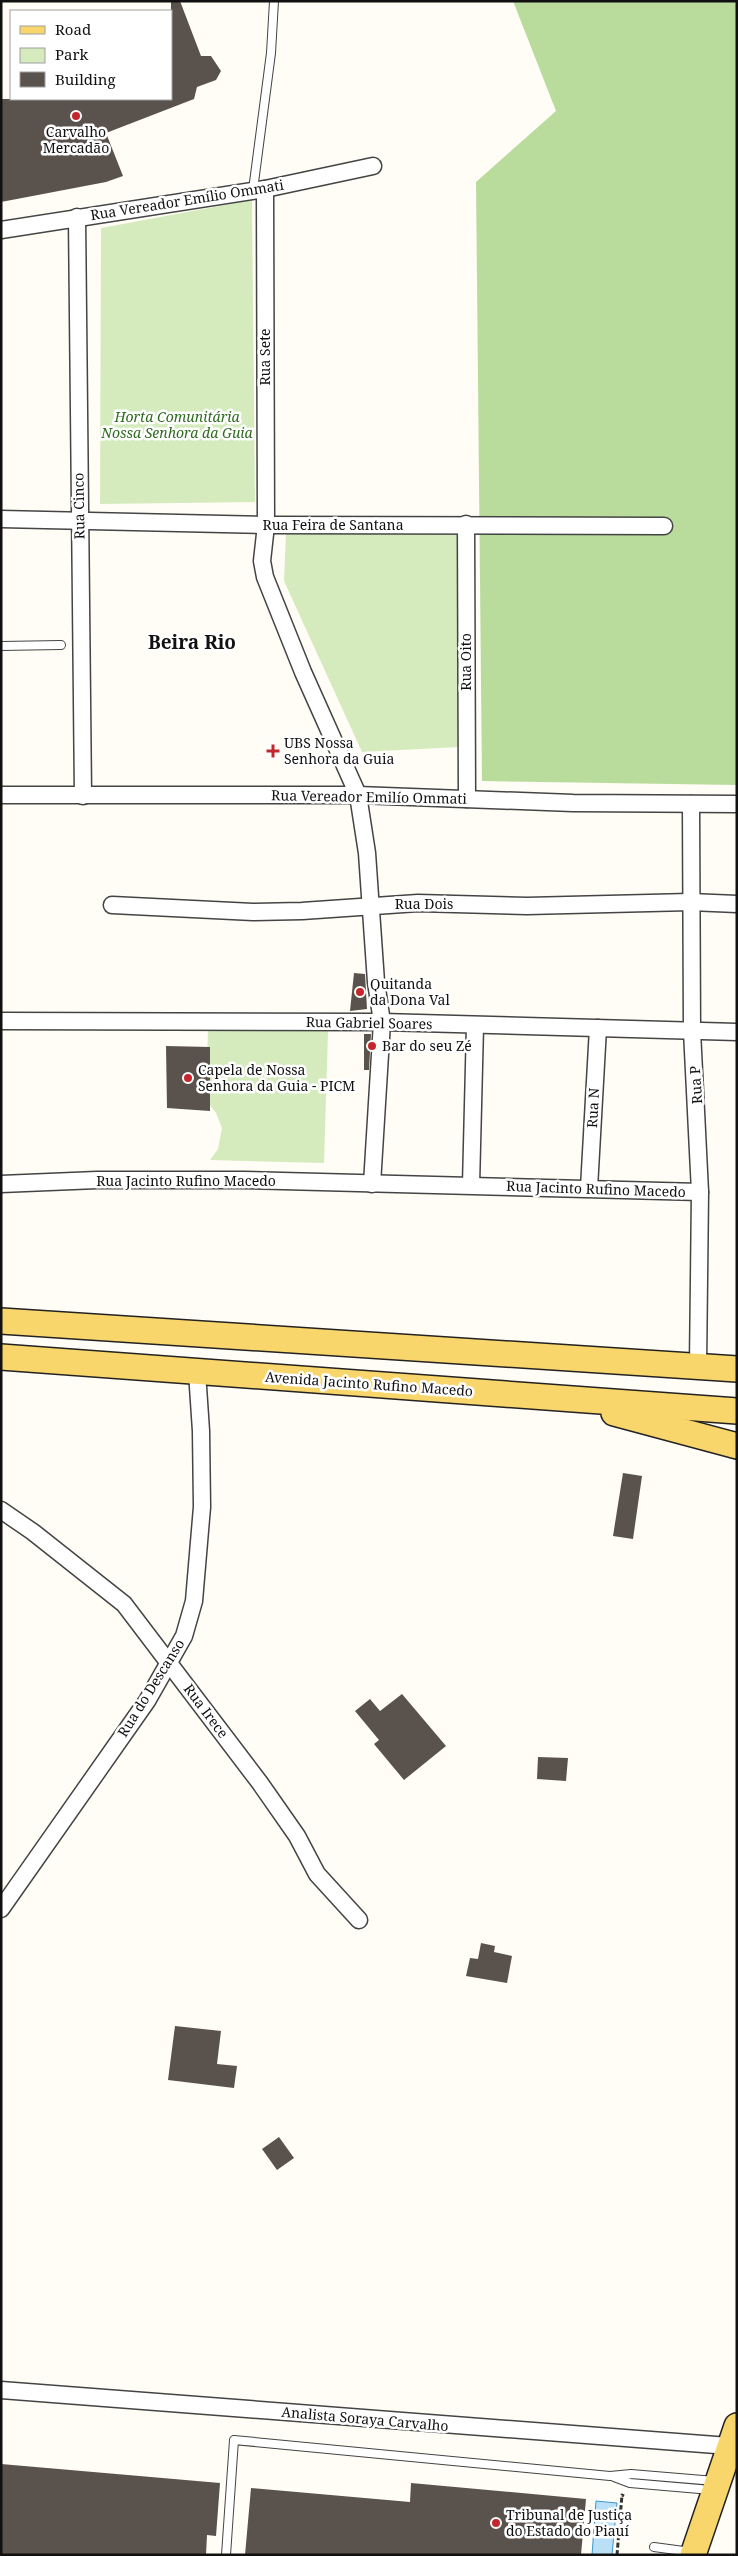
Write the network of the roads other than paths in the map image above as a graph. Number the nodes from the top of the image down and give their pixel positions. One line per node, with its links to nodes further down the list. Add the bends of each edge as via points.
1 (274, 1): 3 (lane)
2 (373, 166): 3 (street, Rua Vereador Emílio Ommati)
3 (259, 190): 4 (street, Rua Vereador Emílio Ommati); 9 (street, Rua Sete)
4 (76, 217): 5 (street, Rua Vereador Emílio Ommati); 7 (street, Rua Cinco)
5 (1, 230)
6 (1, 519): 7 (street, Rua Feira de Santana)
7 (80, 520): 9 (street, Rua Feira de Santana); 15 (street, Rua Cinco)
8 (466, 524): 9 (street, Rua Feira de Santana); 10 (street, Rua Feira de Santana); 16 (street, Rua Oito)
9 (266, 525): 14 (street, via 262,560 264,577)
10 (664, 526)
11 (61, 645): 12 (lane)
12 (1, 646)
13 (1, 795): 15 (street, Rua Vereador Emilío Ommati)
14 (358, 795): 15 (street, Rua Vereador Emilío Ommati); 16 (street, Rua Vereador Emilío Ommati); 22 (street)
15 (83, 796)
16 (467, 799): 17 (street, Rua Vereador Emilío Ommati)
17 (691, 804): 18 (street, Rua Vereador Emilío Ommati); 19 (street, Rua P)
18 (737, 804)
19 (690, 902): 20 (street, Rua Dois); 22 (street, Rua Dois); 27 (street, Rua P)
20 (737, 904)
21 (112, 905): 22 (street, Rua Dois, via 254,912)
22 (371, 905): 24 (street, via 373,957)
23 (1, 1021): 24 (street, Rua Gabriel Soares)
24 (382, 1022): 25 (street, Rua Gabriel Soares); 30 (street)
25 (475, 1026): 26 (street, Rua Gabriel Soares); 31 (street)
26 (598, 1028): 27 (street, Rua Gabriel Soares); 32 (street, Rua N)
27 (692, 1031): 28 (street, Rua Gabriel Soares); 33 (street, Rua P)
28 (737, 1032)
29 (1, 1184): 30 (street, Rua Jacinto Rufino Macedo, via 97,1180)
30 (372, 1184): 31 (street, Rua Jacinto Rufino Macedo)
31 (471, 1185): 32 (street, Rua Jacinto Rufino Macedo)
32 (589, 1188): 33 (street, Rua Jacinto Rufino Macedo)
33 (700, 1192): 39 (street, Rua P)
34 (1, 1321): 35 (main road)
35 (157, 1332): 36 (main road); 38 (main road, via 84,1335 39,1332 30,1335 26,1342 28,1350)
36 (385, 1347): 39 (main road); 42 (main road, via 406,1360 408,1366 405,1371 348,1369)
37 (1, 1357): 38 (main road, Avenida Jacinto Rufino Macedo)
38 (44, 1360): 41 (main road, Avenida Jacinto Rufino Macedo)
39 (698, 1366): 40 (main road)
40 (732, 1367)
41 (197, 1372): 42 (main road, Avenida Jacinto Rufino Macedo); 47 (street, Rua do Descanso, via 202,1507 197,1577 184,1636)
42 (281, 1378): 43 (main road, Avenida Jacinto Rufino Macedo)
43 (561, 1398): 44 (main road, Avenida Jacinto Rufino Macedo); 45 (main road)
44 (737, 1411)
45 (737, 1446)
46 (1, 1510): 47 (street, Rua Irece, via 124,1604)
47 (170, 1663): 48 (street, Rua do Descanso, via 147,1701); 49 (street, Rua Irece, via 297,1836 317,1874)
48 (1, 1909)
49 (359, 1920)
50 (1, 2390): 51 (street, Analista Soraya Carvalho)
51 (733, 2436): 52 (main road)
52 (716, 2486): 54 (main road); 55 (lane, via 631,2474 610,2476 234,2440)
53 (654, 2547): 54 (lane)
54 (693, 2554)
55 (226, 2555)

